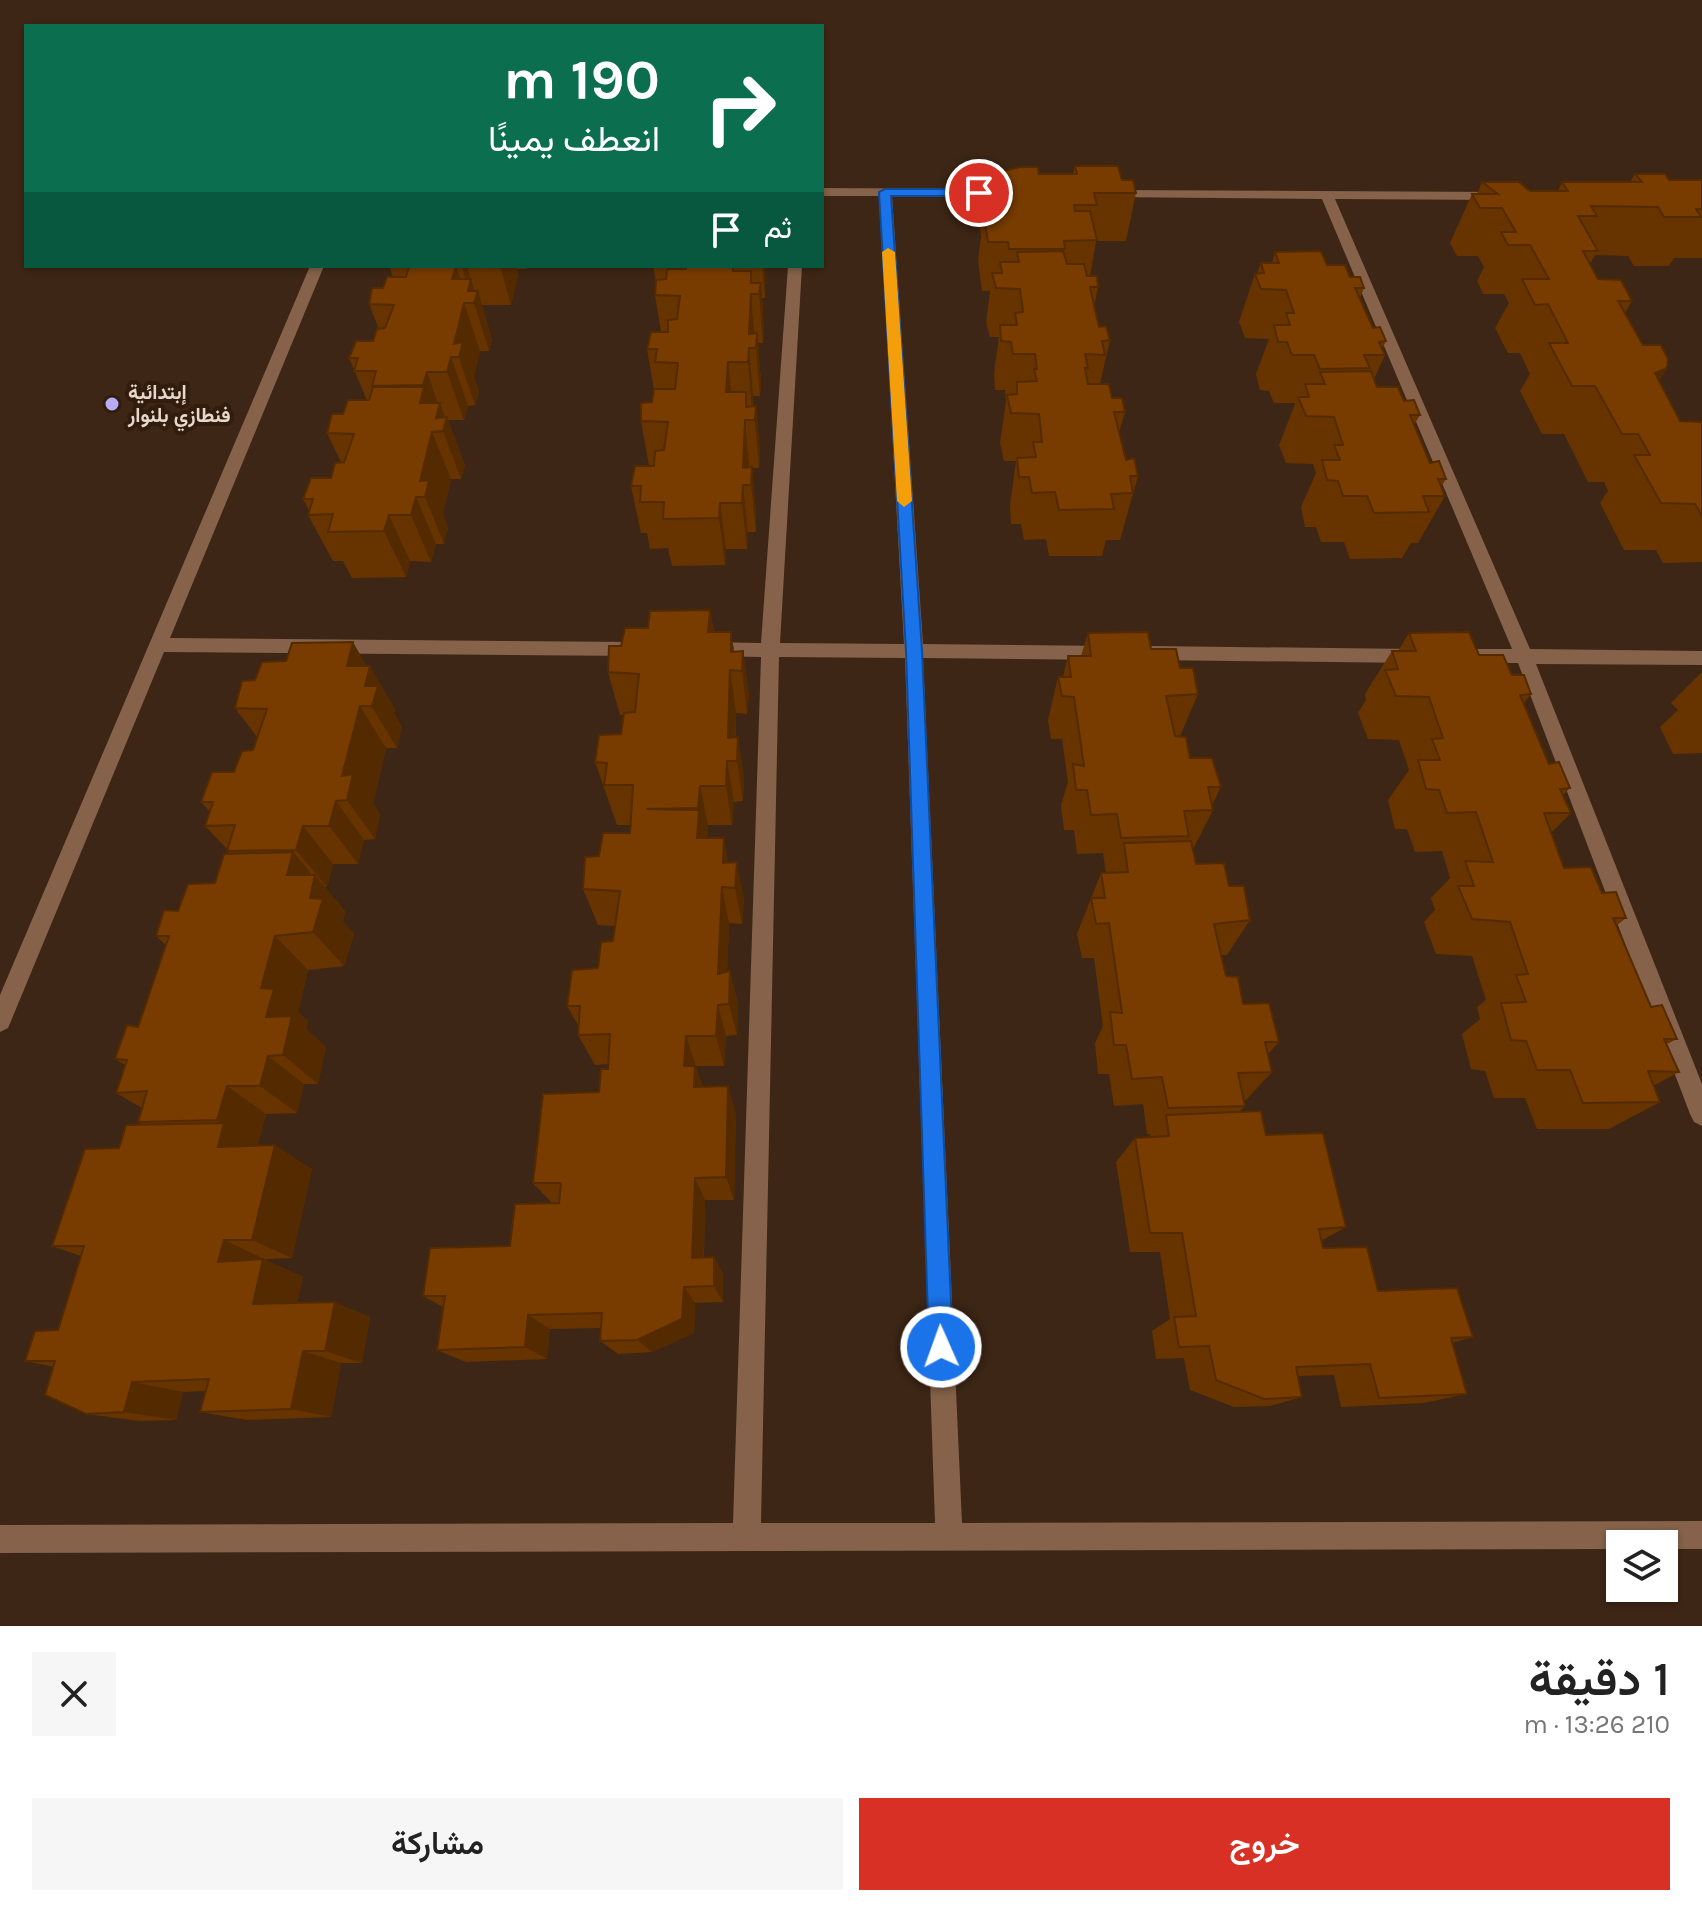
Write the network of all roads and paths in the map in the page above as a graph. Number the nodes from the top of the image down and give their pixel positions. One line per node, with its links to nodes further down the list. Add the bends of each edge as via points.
1 (824, 192): 2 (street)
2 (885, 192): 3 (street); 13 (street)
3 (1027, 193)
4 (1090, 194): 5 (street)
5 (1327, 195): 6 (street); 16 (street)
6 (1514, 196)
7 (316, 268): 9 (street)
8 (795, 268): 12 (street)
9 (158, 645): 10 (street); 18 (street)
10 (660, 649)
11 (692, 649): 12 (street)
12 (770, 650): 13 (street); 22 (street)
13 (914, 651): 14 (street); 21 (street)
14 (1430, 656)
15 (1461, 656): 16 (street)
16 (1524, 656): 17 (street); 19 (street)
17 (1702, 658)
18 (0, 1021)
19 (1702, 1114)
20 (1702, 1535): 21 (street)
21 (949, 1536): 22 (street)
22 (747, 1537): 23 (street)
23 (0, 1539)

